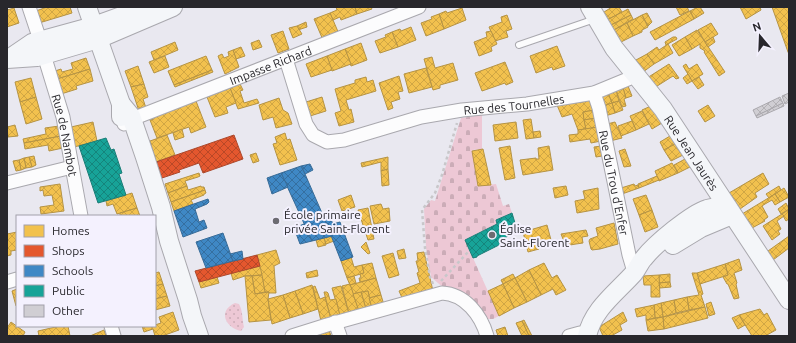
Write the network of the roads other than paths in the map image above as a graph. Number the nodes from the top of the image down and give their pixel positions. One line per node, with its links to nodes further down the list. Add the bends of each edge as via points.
1 (29, 7): 9 (street, Rue de Nambot)
2 (87, 7): 7 (main road)
3 (146, 7): 7 (main road)
4 (173, 7): 7 (main road)
5 (419, 7): 11 (street, Impasse Richard)
6 (593, 13): 8 (lane); 12 (main road, Rue Jean Jaurès, via 614,48)
7 (96, 32): 9 (main road); 14 (main road, via 121,104 121,121)
8 (519, 45)
9 (42, 48): 10 (main road, via 32,43); 15 (street, Rue de Nambot, via 63,117)
10 (7, 59)
11 (286, 59): 13 (street, Rue des Tournelles, via 306,124 313,135 327,142 344,140 421,117); 14 (street, Impasse Richard)
12 (635, 74): 13 (street, Rue des Tournelles); 16 (main road, Rue Jean Jaurès, via 663,109)
13 (594, 93): 23 (street, Rue du Trou d'Enfer)
14 (128, 122): 20 (main road); 25 (main road, via 161,207)
15 (72, 167): 17 (street); 19 (street, Rue de Nambot)
16 (707, 176): 18 (main road, Rue Jean Jaurès); 21 (main road, via 702,201)
17 (7, 183)
18 (730, 212): 21 (main road, via 719,207 708,208); 23 (main road, via 725,219 706,225 685,237); 24 (main road, Rue Jean Jaurès)
19 (81, 215)
20 (154, 215)
21 (690, 218): 23 (main road, via 659,243)
22 (156, 224): 25 (main road, via 178,296)
23 (634, 272): 27 (main road, via 598,311)
24 (789, 300)
25 (192, 316): 28 (main road)
26 (335, 322): 29 (street); 30 (street); 31 (street, via 449,293 465,302 483,322)
27 (587, 335): 32 (street)
28 (199, 336)
29 (292, 336)
30 (340, 336)
31 (487, 336)
32 (569, 336)

